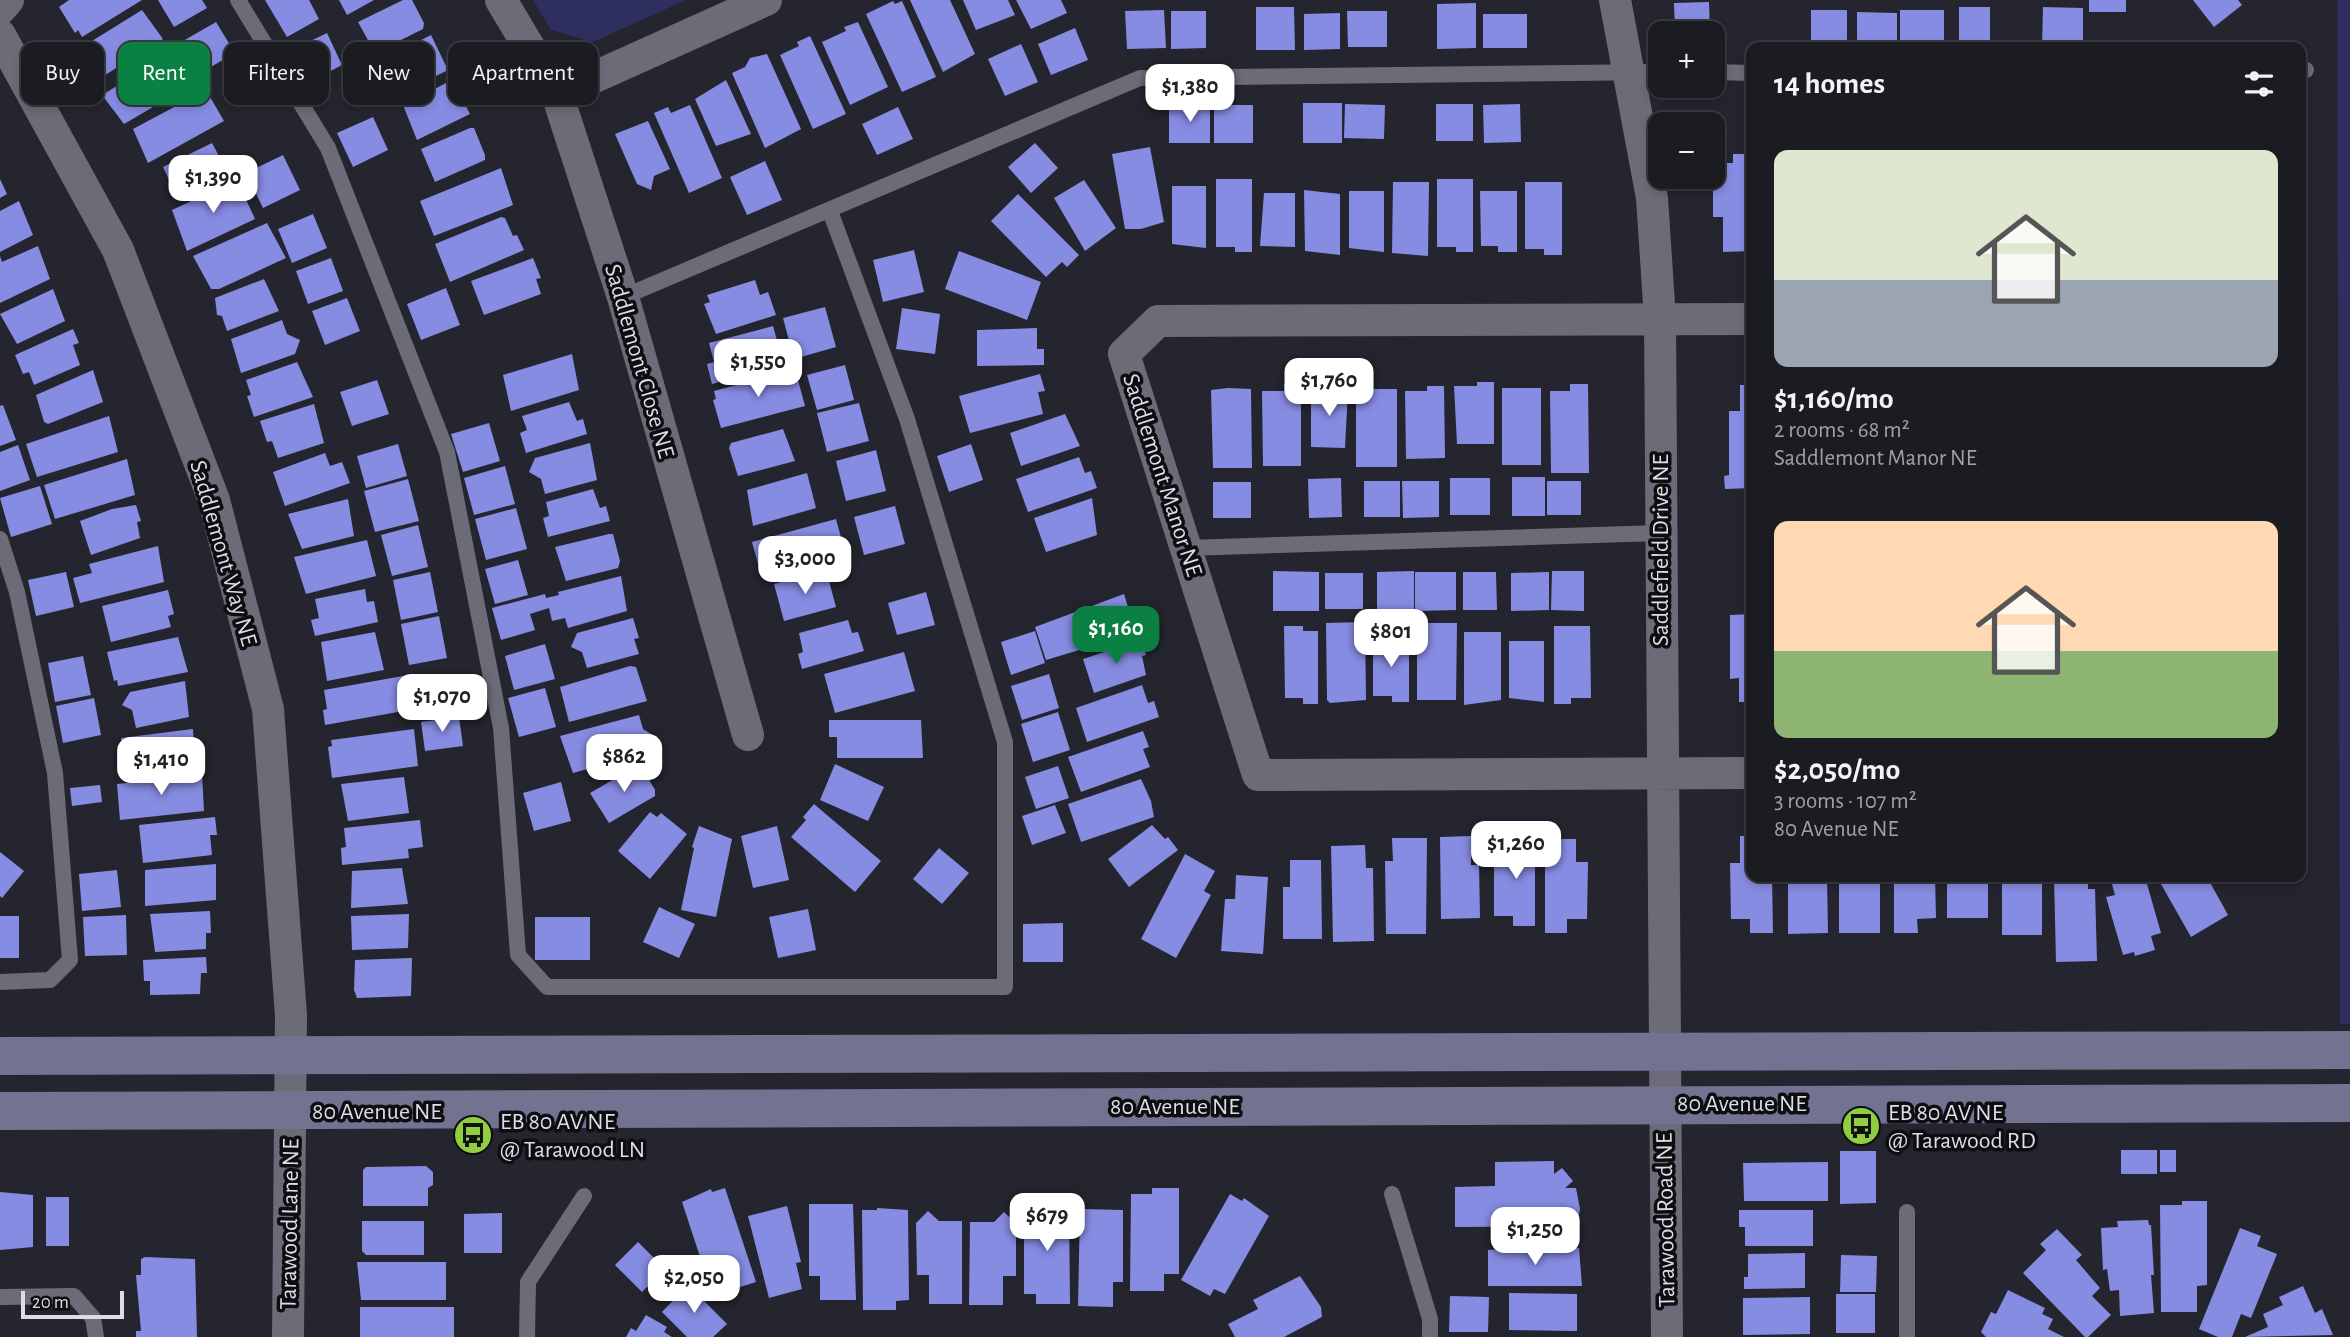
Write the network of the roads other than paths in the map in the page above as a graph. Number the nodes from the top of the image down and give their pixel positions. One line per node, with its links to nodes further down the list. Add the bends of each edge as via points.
1 (8, 0): 6 (street)
2 (238, 0): 15 (lane, via 328,148 447,452 501,728 518,955 547,987 1005,987 1005,742 907,419)
3 (501, 0): 8 (street, Saddlemont Close NE)
4 (766, 0): 13 (street)
5 (1615, 0): 9 (street, Saddlefield Drive NE)
6 (0, 9)
7 (0, 35): 28 (street, Saddlemont Way NE, via 118,250 214,500 268,709 291,1015)
8 (526, 42)
9 (1628, 72): 10 (lane); 15 (lane, via 1140,78); 17 (street, Saddlefield Drive NE, via 1652,198)
10 (1648, 72)
11 (1725, 72): 12 (lane)
12 (1746, 73)
13 (598, 76)
14 (561, 105): 16 (street, Saddlemont Close NE)
15 (830, 211): 16 (lane)
16 (623, 297): 22 (street, Saddlemont Close NE)
17 (1660, 318): 18 (street); 19 (street, Saddlefield Drive NE); 21 (street, Saddlemont Manor NE, via 1158,321 1124,354)
18 (1746, 319)
19 (1660, 533): 21 (lane); 23 (street, Saddlefield Drive NE)
20 (0, 539): 25 (lane, via 17,592 55,773 70,960 50,980)
21 (1186, 548): 23 (street, Saddlemont Manor NE, via 1258,775)
22 (748, 735)
23 (1661, 772): 24 (street); 26 (street, Saddlefield Drive NE)
24 (1746, 773)
25 (0, 982)
26 (1664, 1049): 27 (street); 28 (street); 30 (street, Saddlefield Drive NE)
27 (2350, 1050)
28 (290, 1055): 29 (street); 33 (street, Saddlemont Way NE)
29 (0, 1056)
30 (1664, 1103): 31 (street, 80 Avenue NE); 33 (street, 80 Avenue NE); 42 (street, Tarawood Road NE)
31 (2350, 1103)
32 (0, 1111): 33 (street, 80 Avenue NE)
33 (290, 1111): 39 (street, Tarawood Lane NE)
34 (1392, 1194): 41 (lane, via 1430,1319)
35 (584, 1196): 40 (lane, via 528,1282)
36 (1908, 1212): 43 (lane)
37 (0, 1297): 38 (lane, via 74,1296 93,1318)
38 (96, 1337)
39 (288, 1337)
40 (527, 1337)
41 (1430, 1337)
42 (1667, 1337)
43 (1907, 1337)

